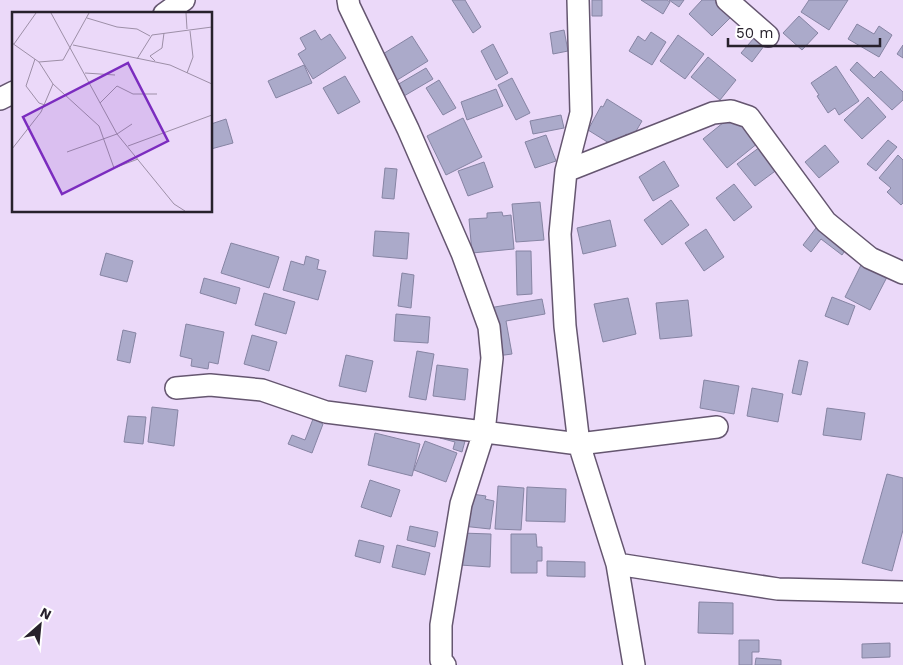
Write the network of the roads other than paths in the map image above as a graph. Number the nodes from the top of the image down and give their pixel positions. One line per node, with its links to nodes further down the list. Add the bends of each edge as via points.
1 (184, 0): 5 (street)
2 (348, 0): 13 (street, via 462,253 489,328 492,358)
3 (578, 0): 9 (street, via 581,113)
4 (727, 0): 6 (street)
5 (167, 12)
6 (768, 36)
7 (12, 93): 8 (street)
8 (0, 99)
9 (566, 171): 10 (street, via 713,113 731,111 749,116 826,222 870,258); 14 (street, via 560,234 565,326)
10 (903, 273)
11 (176, 388): 13 (street, via 210,385 262,390 326,412)
12 (717, 427): 14 (street)
13 (484, 432): 14 (street); 17 (street, via 461,504 448,578 441,625 441,660)
14 (579, 444): 15 (street)
15 (617, 564): 16 (street, via 778,589); 18 (street)
16 (903, 592)
17 (445, 665)
18 (634, 665)

